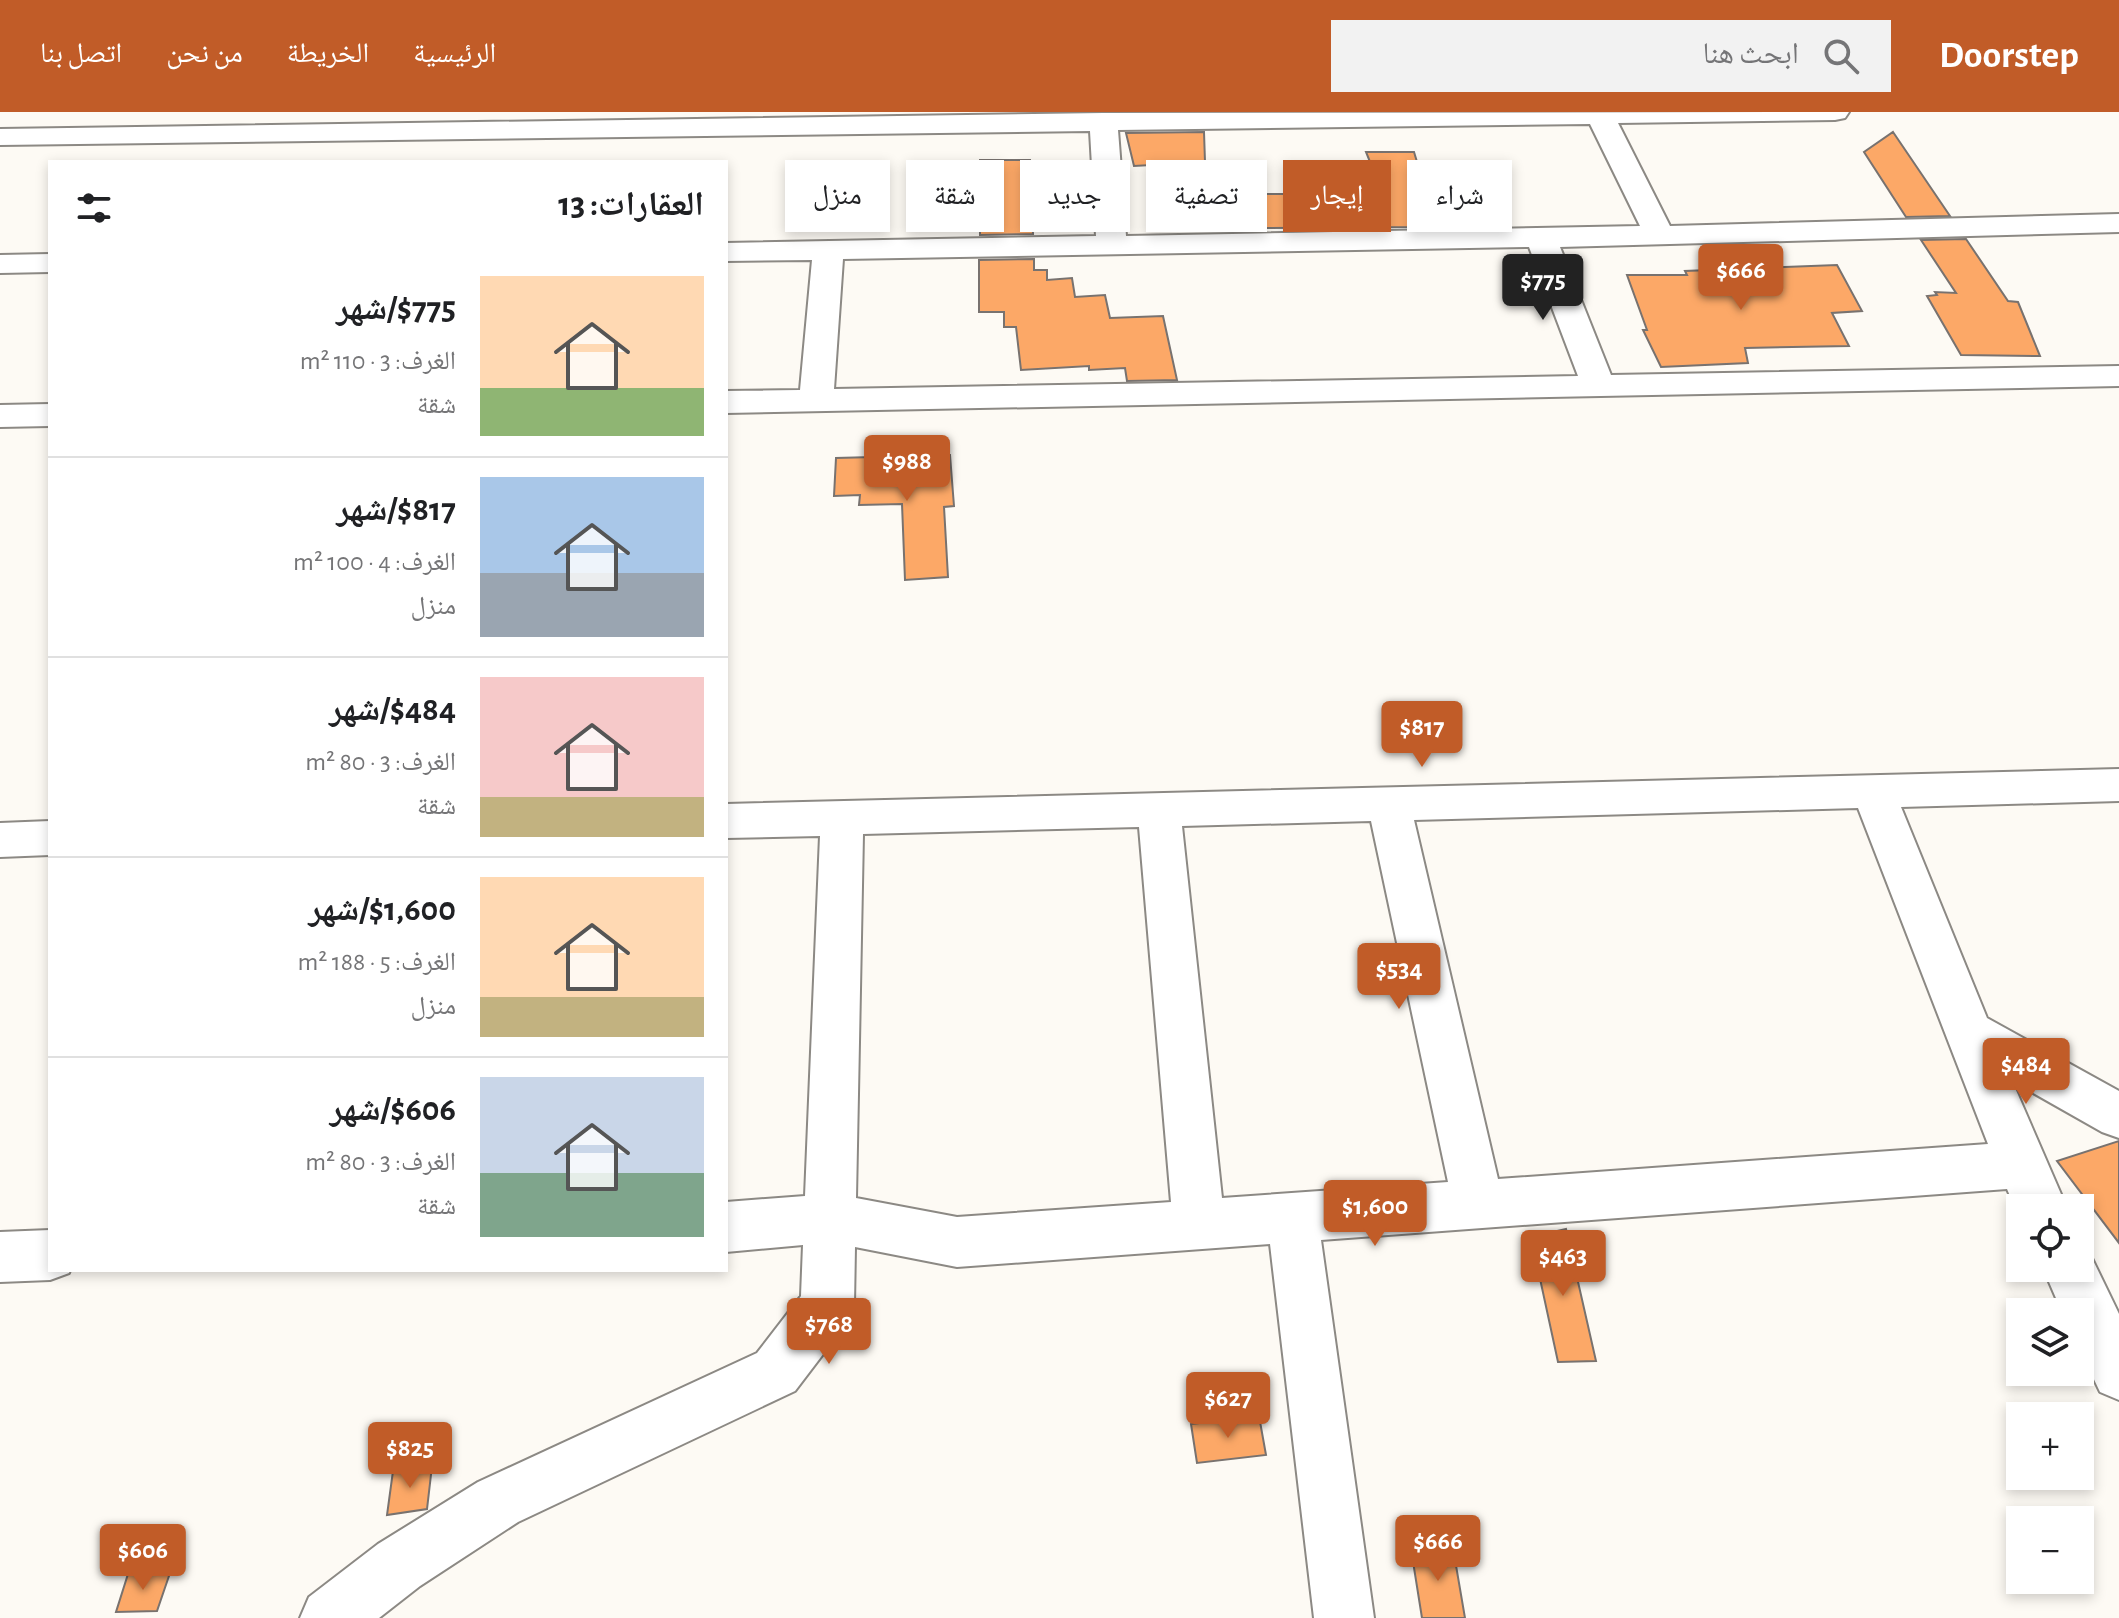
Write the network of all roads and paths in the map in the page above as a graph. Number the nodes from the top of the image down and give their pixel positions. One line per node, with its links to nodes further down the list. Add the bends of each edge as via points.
1 (1835, 112): 4 (street)
2 (1517, 114): 3 (street); 4 (street)
3 (1174, 116): 5 (street)
4 (1600, 116): 10 (street)
5 (1103, 121): 6 (street); 12 (street)
6 (486, 131): 7 (street); 8 (street)
7 (0, 137)
8 (477, 160)
9 (2119, 223): 10 (street)
10 (1660, 235): 11 (street)
11 (1541, 238): 12 (street); 18 (street)
12 (1112, 247): 13 (street)
13 (828, 251): 14 (street); 19 (street)
14 (728, 252)
15 (48, 263): 16 (street)
16 (0, 264)
17 (2119, 376): 18 (street)
18 (1598, 385): 19 (street)
19 (816, 400): 20 (street)
20 (728, 402)
21 (48, 415): 22 (street)
22 (0, 416)
23 (2119, 785): 24 (street)
24 (1873, 791): 25 (street); 31 (street)
25 (1389, 803): 26 (street); 34 (street)
26 (1159, 809): 27 (street); 37 (street)
27 (842, 818): 28 (street); 36 (street)
28 (728, 821)
29 (48, 838): 30 (street)
30 (0, 840)
31 (1968, 1032): 32 (street); 33 (street)
32 (2119, 1116)
33 (2031, 1187): 34 (street)
34 (1478, 1203): 35 (street)
35 (1292, 1216): 37 (street); 44 (street)
36 (829, 1218): 37 (street, via 957,1242); 38 (street); 43 (street, via 827,1305 776,1372 498,1502 399,1565)
37 (1199, 1223)
38 (728, 1227)
39 (48, 1255): 40 (street)
40 (0, 1257)
41 (2076, 1282): 42 (street)
42 (2119, 1373)
43 (330, 1618)
44 (1344, 1618)

